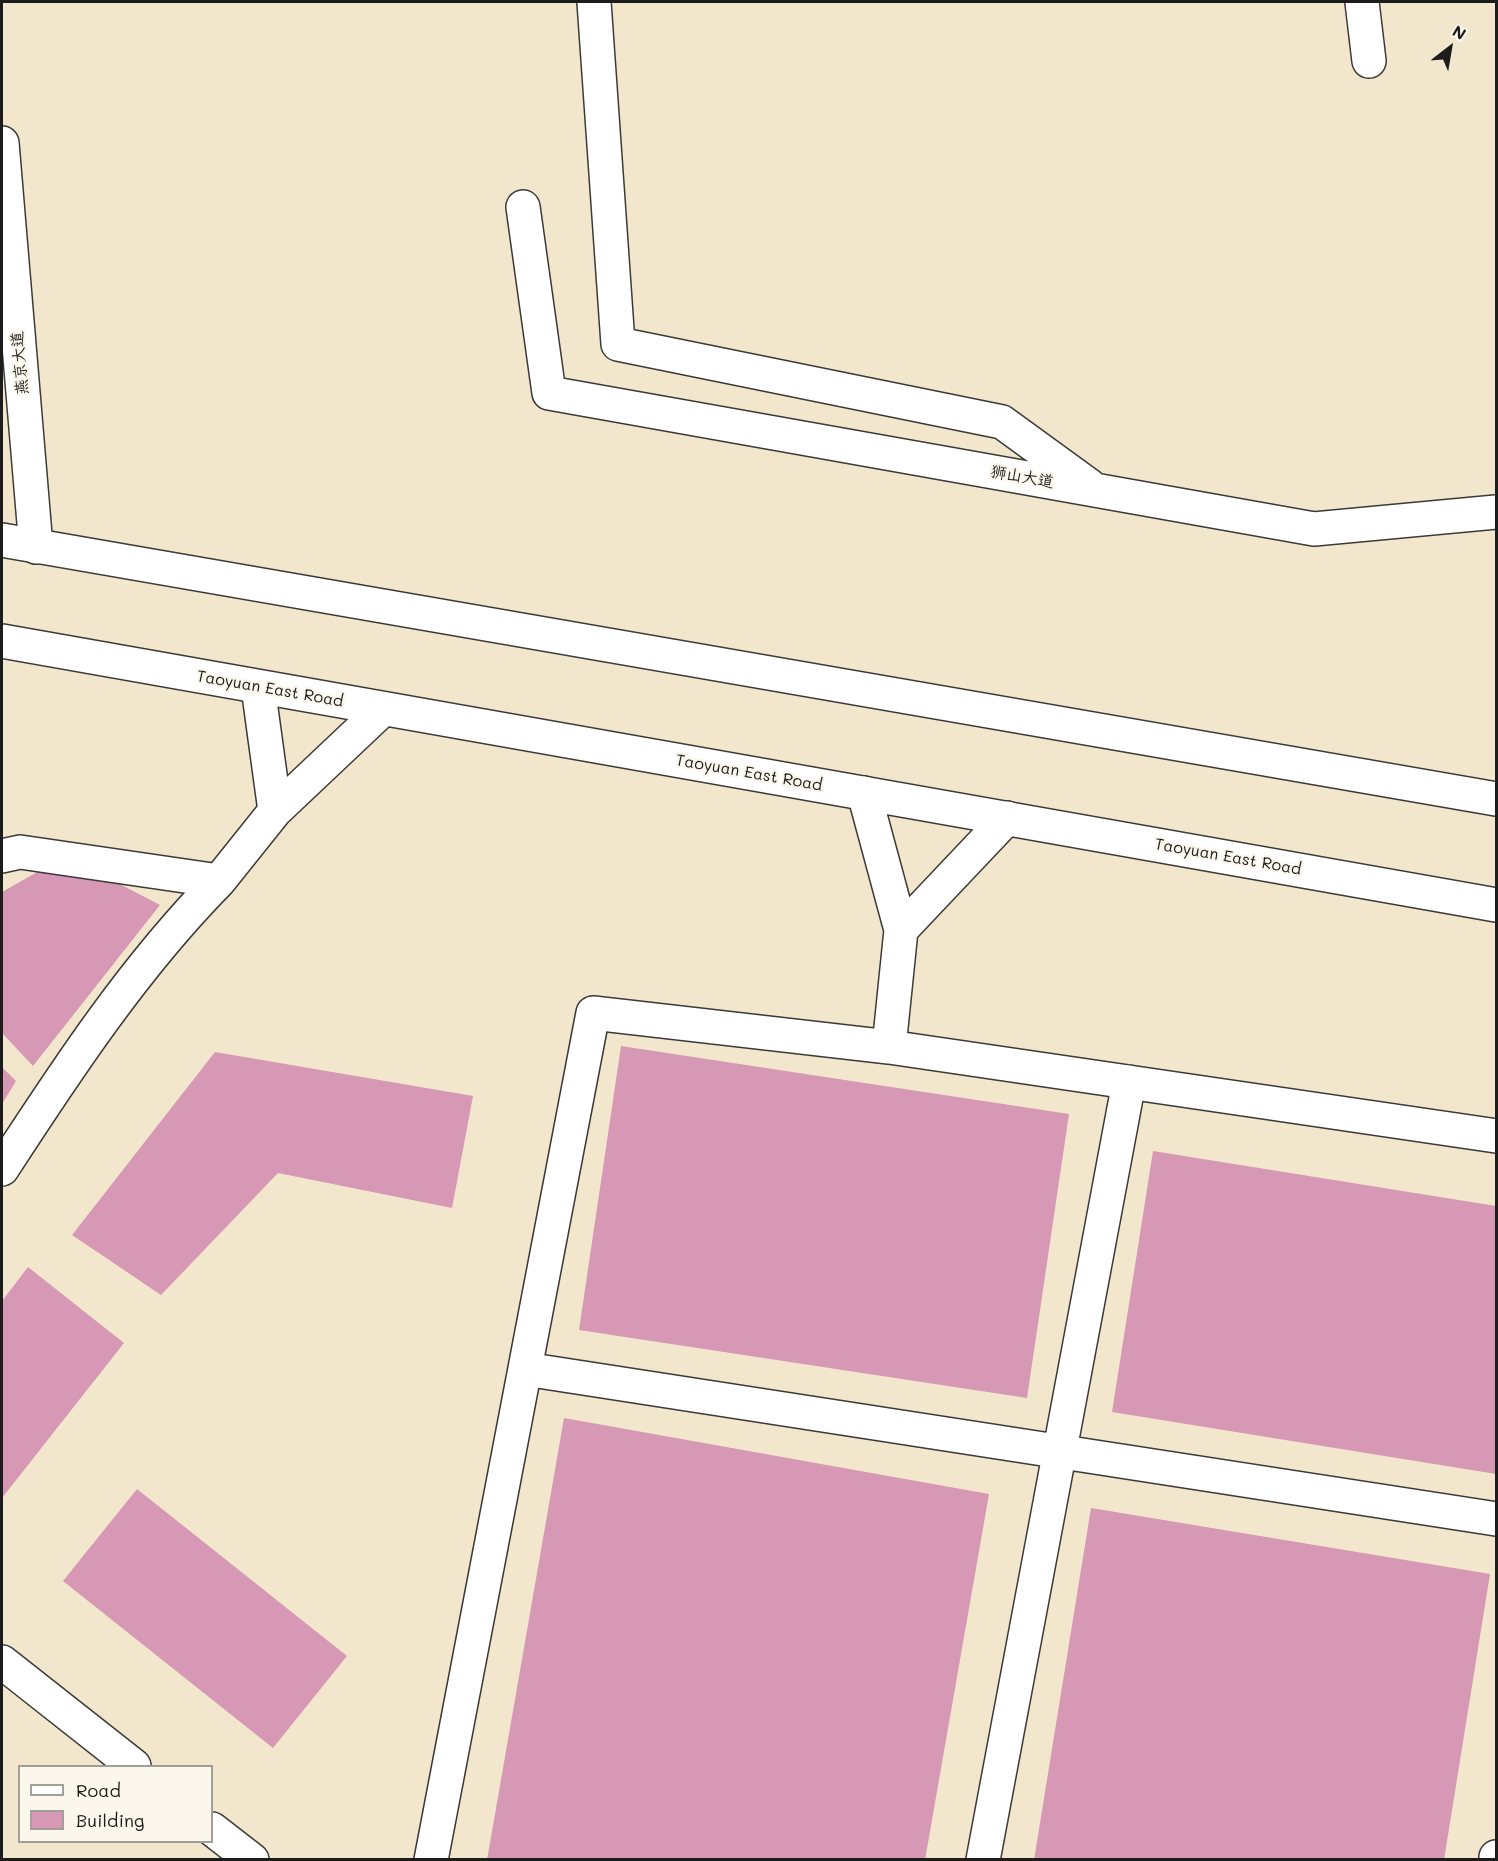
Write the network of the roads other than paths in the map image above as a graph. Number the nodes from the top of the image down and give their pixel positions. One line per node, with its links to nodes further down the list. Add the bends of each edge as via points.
1 (594, 2): 6 (main road, via 618,344 1002,422)
2 (1362, 2): 3 (main road)
3 (1370, 61)
4 (2, 143): 9 (main road, 燕京大道)
5 (523, 207): 6 (main road, 狮山大道, via 549,393)
6 (1097, 490): 7 (main road, 狮山大道, via 1314,529)
7 (1497, 512)
8 (2, 540): 9 (main road)
9 (36, 547): 14 (main road)
10 (2, 641): 11 (main road, Taoyuan East Road)
11 (258, 687): 12 (main road, Taoyuan East Road); 15 (main road)
12 (383, 709): 13 (main road, Taoyuan East Road); 15 (main road)
13 (864, 793): 16 (main road, Taoyuan East Road); 20 (main road)
14 (1497, 799)
15 (275, 811): 18 (main road)
16 (1007, 818): 19 (main road, Taoyuan East Road); 20 (main road)
17 (2, 856): 18 (main road, via 20,852)
18 (219, 881): 24 (main road, via 175,926 53,1089)
19 (1497, 905)
20 (901, 930): 21 (main road)
21 (890, 1047): 22 (main road); 25 (main road, via 593,1013)
22 (1129, 1082): 23 (main road); 26 (main road)
23 (1497, 1136)
24 (2, 1169)
25 (525, 1369): 26 (main road); 32 (main road)
26 (1059, 1454): 27 (main road); 33 (main road)
27 (1497, 1519)
28 (2, 1662): 29 (main road)
29 (131, 1765)
30 (213, 1830): 31 (main road)
31 (252, 1860)
32 (431, 1860)
33 (983, 1860)

